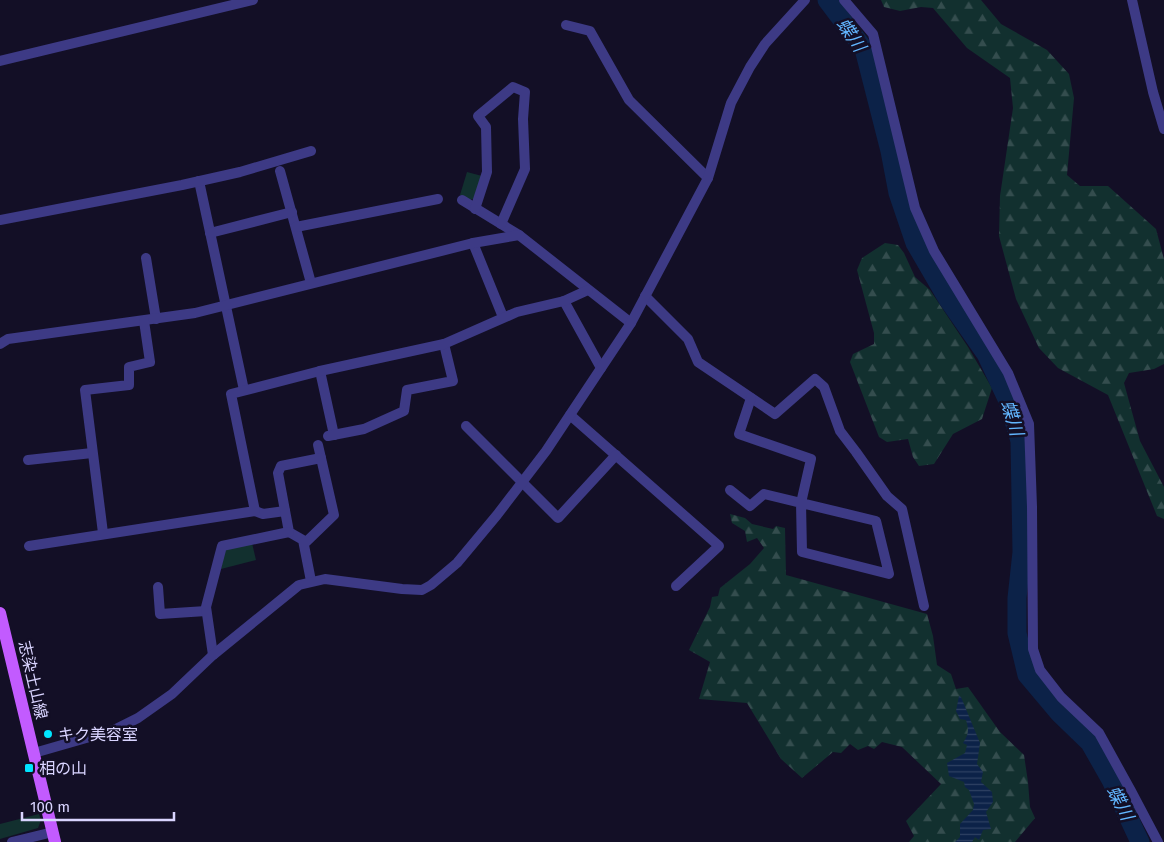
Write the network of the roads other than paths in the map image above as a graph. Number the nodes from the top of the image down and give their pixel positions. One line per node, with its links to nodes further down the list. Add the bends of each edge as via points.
1 (253, 0): 6 (street)
2 (805, 0): 12 (street, via 764,44 750,67 731,103)
3 (844, 0): 66 (street, via 873,34 915,208 934,252 1008,373 1029,424 1033,649 1040,670 1061,697 1099,734)
4 (1132, 0): 7 (street)
5 (566, 25): 12 (street, via 590,31 628,100)
6 (0, 61)
7 (1153, 92): 8 (street); 9 (street)
8 (1164, 92)
9 (1164, 129)
10 (312, 151): 13 (street)
11 (280, 171): 17 (street)
12 (708, 178): 27 (street)
13 (199, 182): 18 (street); 21 (street)
14 (438, 199): 20 (street)
15 (462, 200): 16 (street)
16 (475, 209): 19 (street); 19 (street, via 486,172 486,127 478,116 513,87 525,92 525,169)
17 (292, 212): 20 (street); 21 (street)
18 (0, 220)
19 (501, 224): 22 (street)
20 (296, 227): 25 (street)
21 (210, 233): 29 (street)
22 (519, 235): 23 (street); 26 (street)
23 (473, 243): 25 (street); 30 (street)
24 (146, 258): 31 (street)
25 (311, 284): 29 (street)
26 (588, 290): 28 (street); 33 (street)
27 (645, 296): 33 (street); 39 (street, via 688,339 698,362)
28 (564, 301): 30 (street); 36 (street)
29 (225, 305): 31 (street); 38 (street)
30 (503, 317): 35 (street)
31 (156, 319): 32 (street)
32 (144, 321): 34 (street, via 8,340); 43 (street, via 150,362 129,367 129,385 85,390)
33 (631, 323): 36 (street)
34 (0, 344)
35 (444, 344): 37 (street); 37 (street, via 453,380 407,390 404,411 364,429 331,435)
36 (601, 368): 40 (street)
37 (320, 371): 38 (street)
38 (244, 390): 50 (street, via 231,394)
39 (751, 398): 49 (street, via 738,434 811,459); 59 (street, via 775,414 815,379 824,387 840,431 887,496 902,509)
40 (570, 414): 44 (street); 47 (street)
41 (466, 426): 47 (street)
42 (318, 445): 45 (street)
43 (92, 453): 46 (street); 53 (street)
44 (616, 455): 47 (street, via 558,518); 57 (street, via 719,546)
45 (321, 458): 51 (street, via 281,466 278,473); 54 (street, via 334,515)
46 (28, 460)
47 (523, 482): 56 (street, via 457,563 422,590 325,579)
48 (730, 490): 49 (street, via 750,506 764,494)
49 (801, 502): 49 (street, via 802,552 889,574 876,521)
50 (254, 511): 51 (street, via 263,514); 53 (street)
51 (285, 511): 52 (street)
52 (289, 532): 54 (street); 60 (street, via 222,546)
53 (103, 533): 55 (street)
54 (304, 544): 56 (street)
55 (29, 546)
56 (311, 581): 62 (street, via 287,593)
57 (676, 586)
58 (158, 587): 60 (street, via 160,614)
59 (924, 606)
60 (206, 611): 62 (street)
61 (0, 613): 63 (main road, 志染土山線)
62 (213, 655): 63 (street, via 172,694 138,718 114,730)
63 (34, 753): 64 (main road, 志染土山線)
64 (54, 837): 65 (street)
65 (12, 842)
66 (1158, 842)

